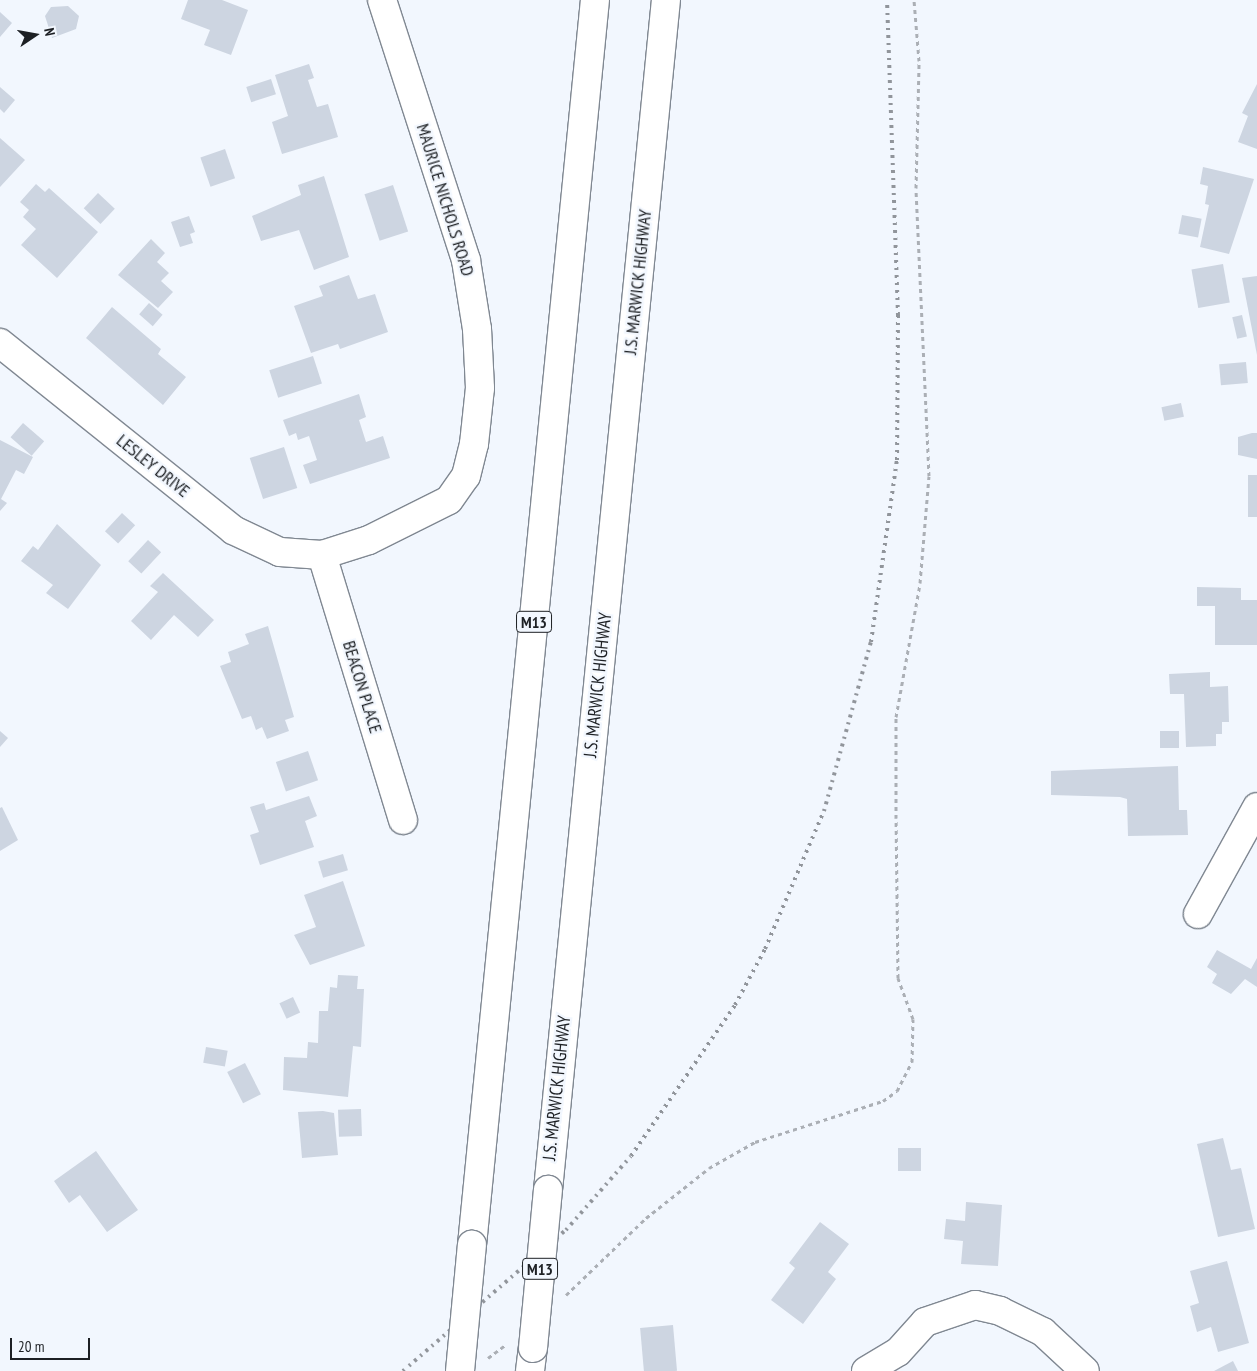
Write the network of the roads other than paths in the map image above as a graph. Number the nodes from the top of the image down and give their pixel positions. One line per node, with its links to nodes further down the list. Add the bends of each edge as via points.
1 (382, 0): 5 (main road, MAURICE NICHOLS ROAD, via 466,260 477,329 480,388 474,444 466,476 449,500 369,540)
2 (594, 0): 11 (main road, M13, bridge, via 472,1245)
3 (666, 0): 9 (main road, J.S. MARWICK HIGHWAY / M13, bridge, via 548,1190)
4 (0, 343): 5 (main road, LESLEY DRIVE, via 233,530 280,552)
5 (322, 554): 7 (main road, BEACON PLACE)
6 (1257, 807): 8 (main road)
7 (402, 820)
8 (1198, 914)
9 (524, 1354)
10 (895, 1362): 12 (main road); 13 (main road, via 925,1322 975,1305 1000,1311 1043,1332)
11 (471, 1367)
12 (866, 1371)
13 (1086, 1371)

